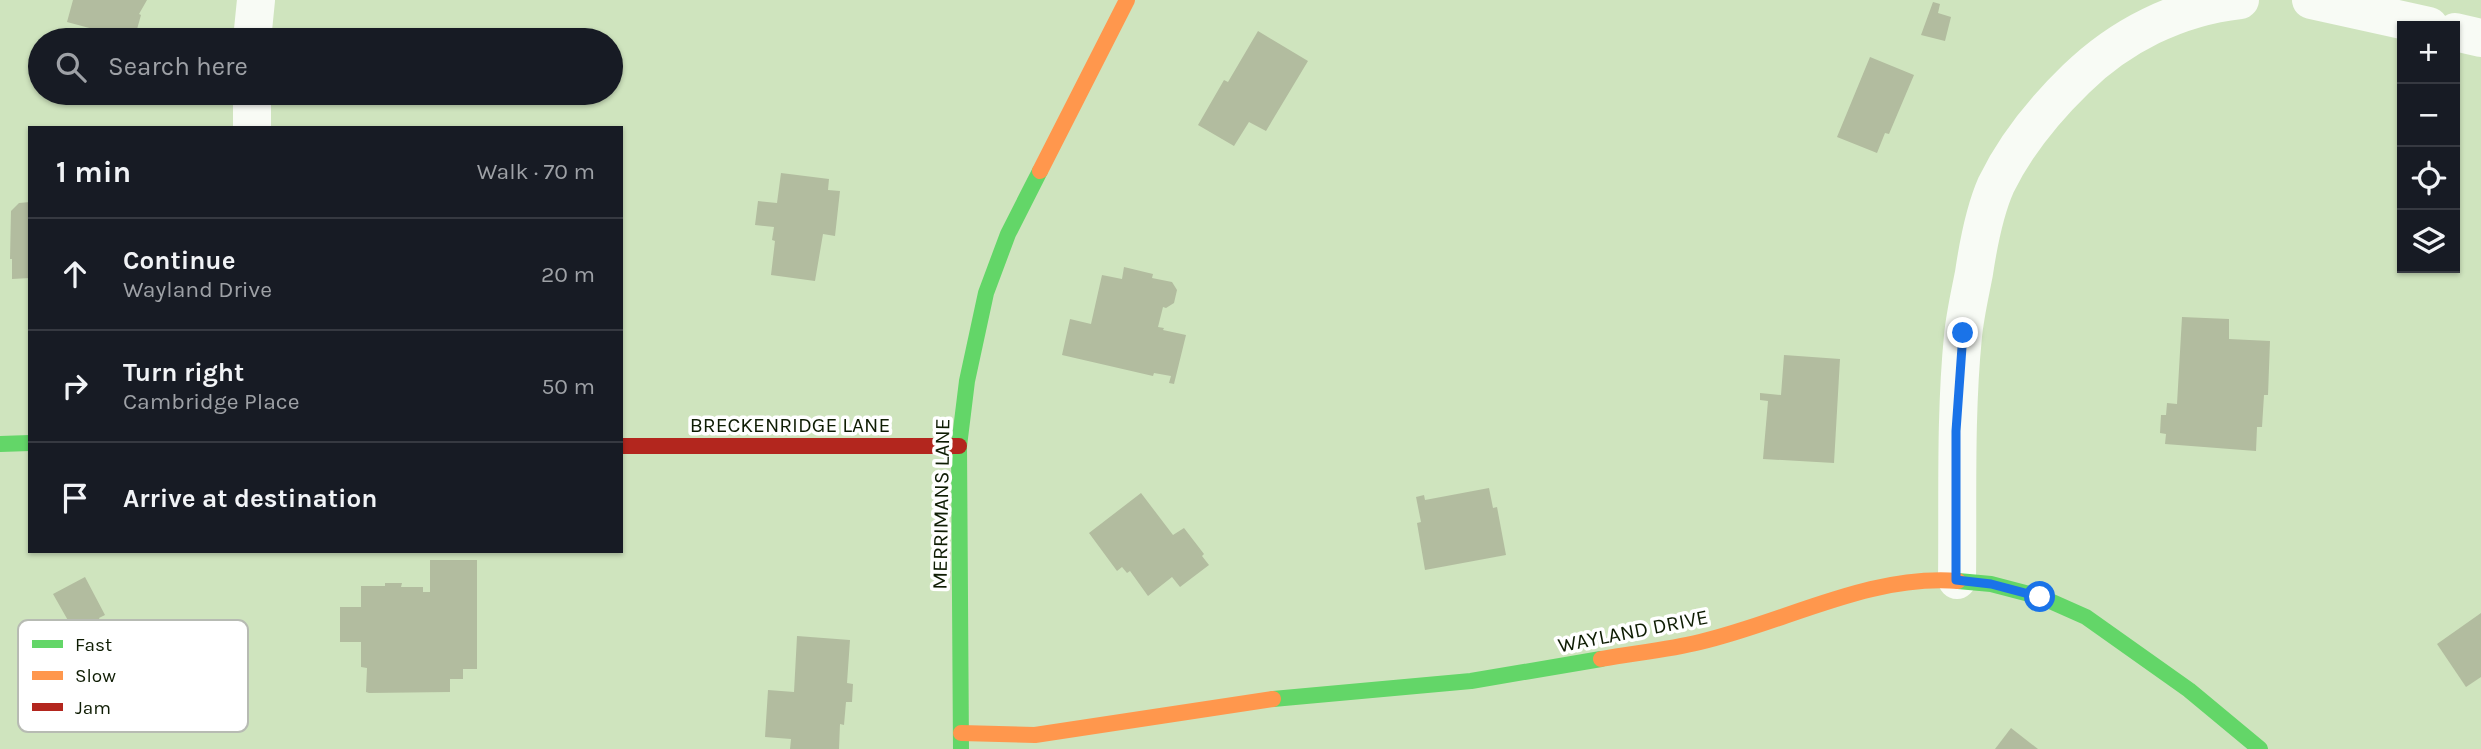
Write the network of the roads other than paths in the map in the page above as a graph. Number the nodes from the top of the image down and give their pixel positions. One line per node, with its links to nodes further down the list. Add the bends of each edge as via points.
1 (256, 0): 6 (street)
2 (1127, 0): 14 (street, MERRIMANS LANE, via 1008,234 986,293)
3 (2240, 0): 15 (street, via 2171,16 2127,38 2094,62 2052,102 1995,188 1977,252 1963,333 1956,431)
4 (2311, 0): 5 (street)
5 (2406, 21)
6 (253, 28)
7 (2460, 33): 8 (street)
8 (2481, 38)
9 (252, 105): 10 (street)
10 (252, 126)
11 (28, 443): 12 (street)
12 (0, 444)
13 (623, 446): 14 (street, BRECKENRIDGE LANE)
14 (959, 446): 16 (street, MERRIMANS LANE)
15 (1956, 580): 16 (street, WAYLAND DRIVE, via 1882,586 1701,642 1471,681 1280,698 1035,735); 17 (street, WAYLAND DRIVE, via 2040,597 2086,617 2189,690)
16 (961, 741)
17 (2260, 749)

